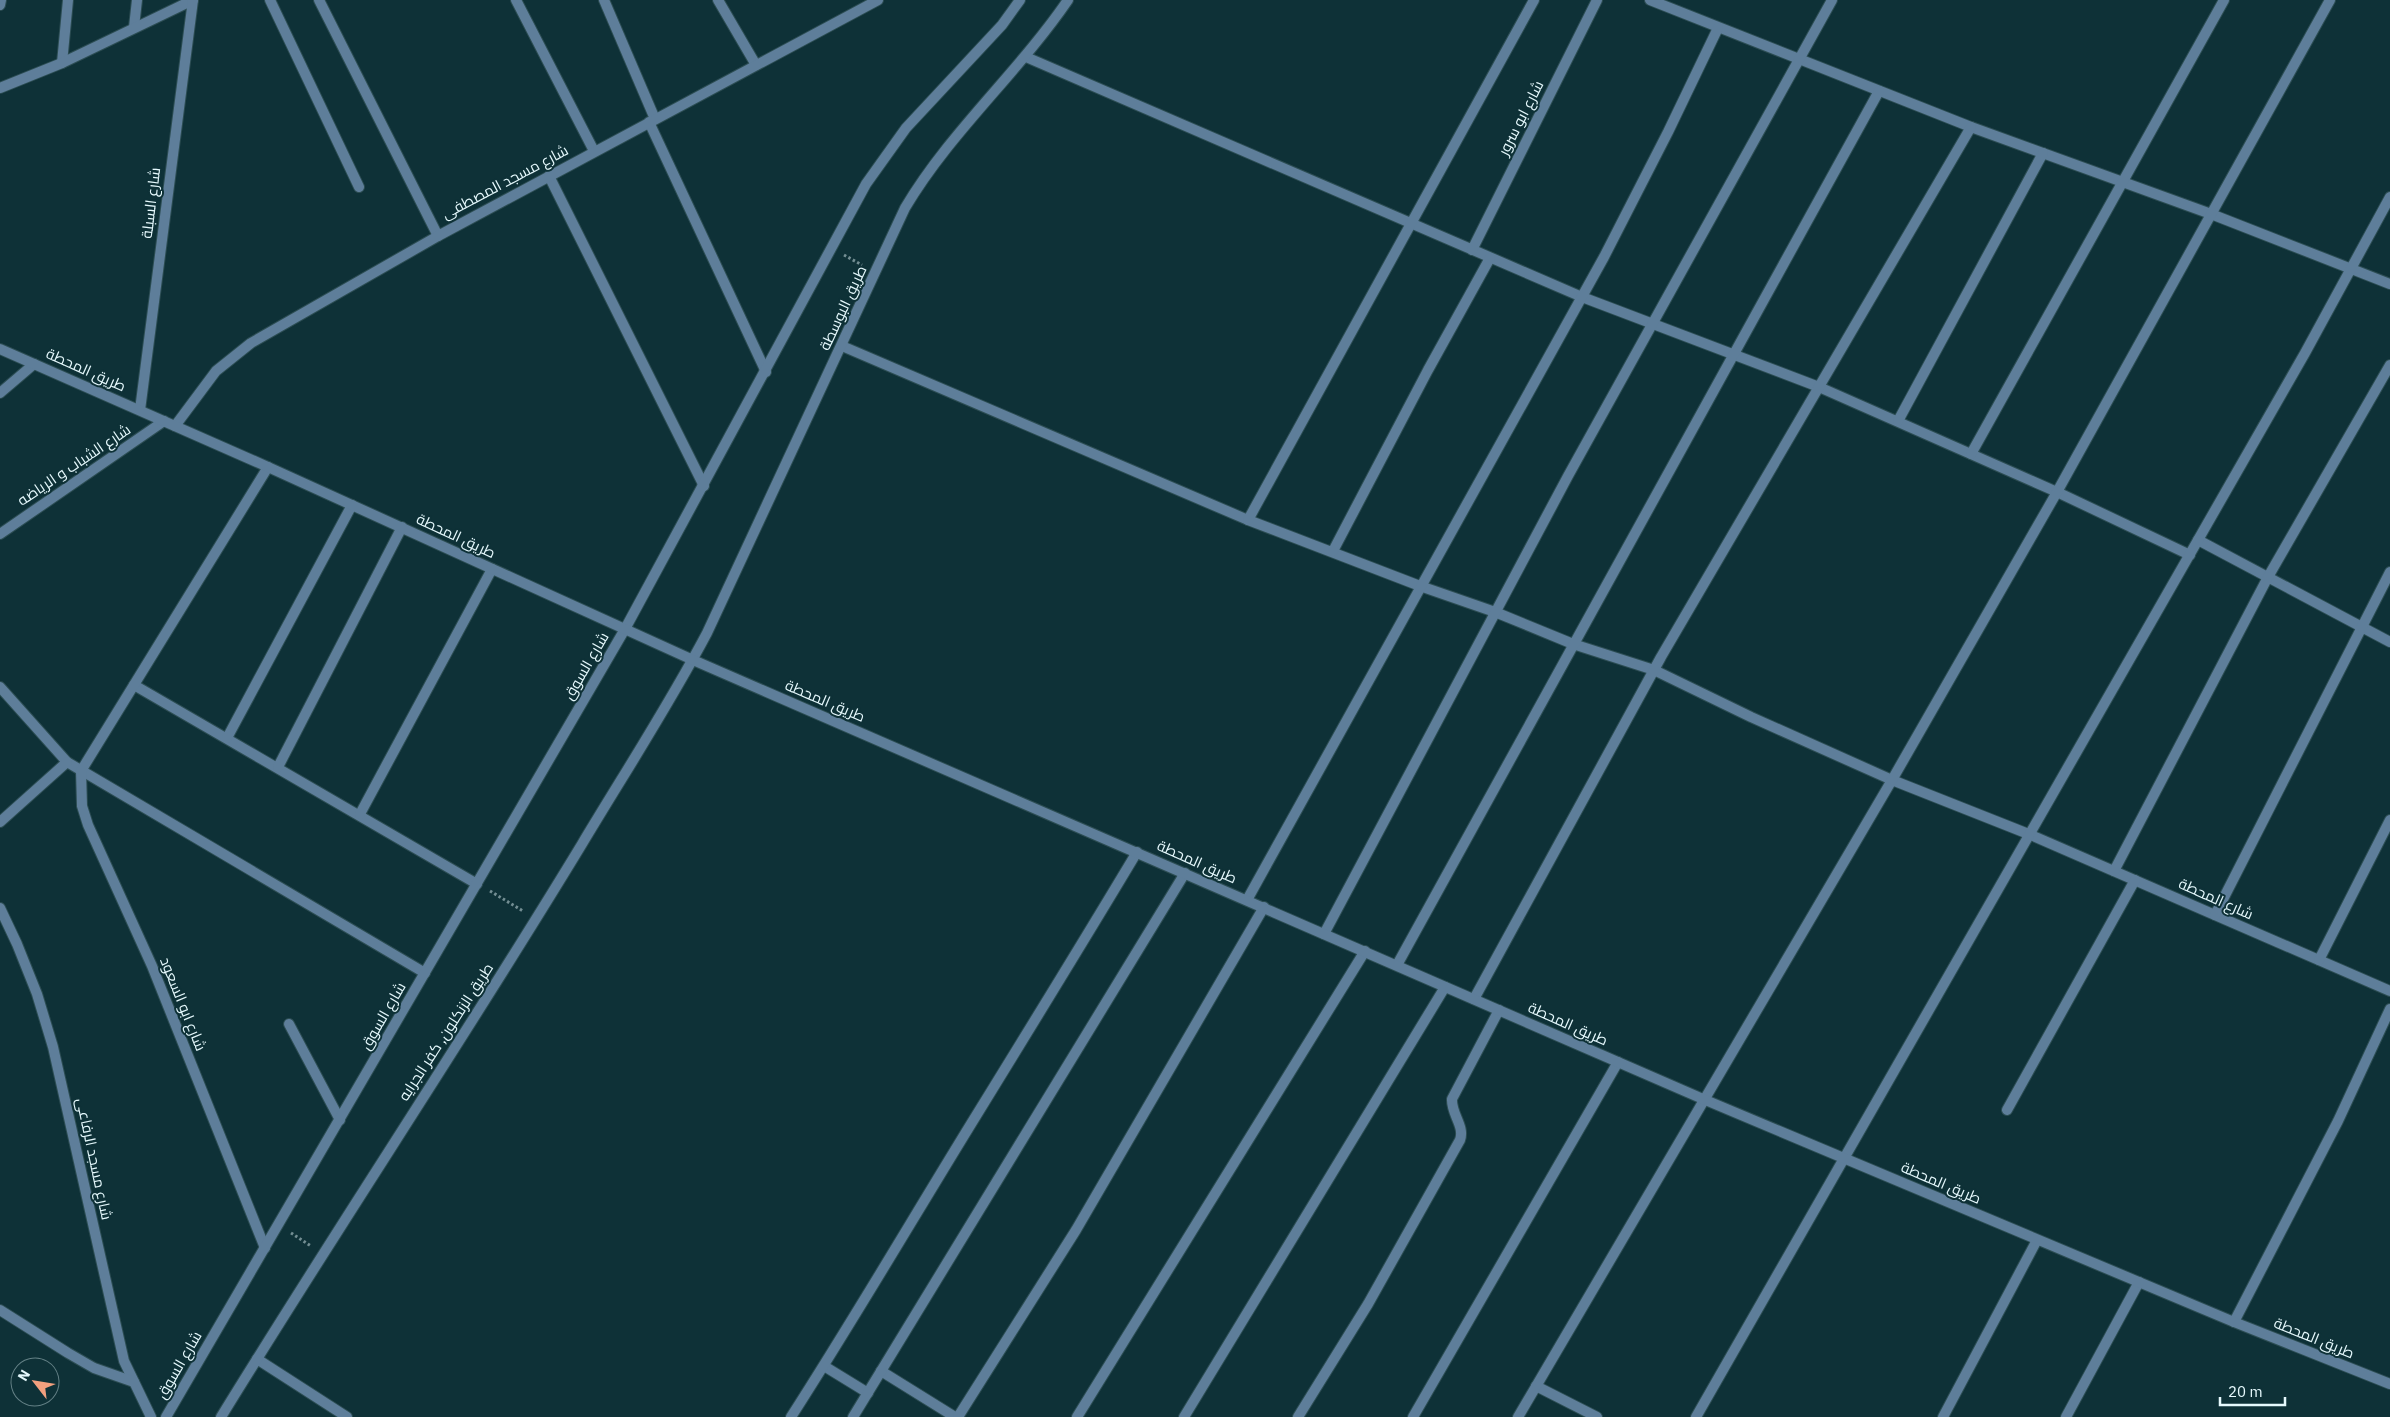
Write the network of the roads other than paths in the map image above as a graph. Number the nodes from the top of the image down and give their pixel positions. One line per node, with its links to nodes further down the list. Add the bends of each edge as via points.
1 (1, 0): 19 (street)
2 (68, 0): 24 (street)
3 (137, 0): 20 (street)
4 (193, 0): 20 (street); 53 (street, شارع السبلة)
5 (270, 0): 34 (street)
6 (319, 0): 38 (street)
7 (516, 0): 30 (street)
8 (604, 0): 28 (street)
9 (718, 0): 25 (street)
10 (878, 0): 25 (street, شارع مسجد المصطفى)
11 (1020, 0): 50 (street, via 1002,25 901,135 866,184)
12 (1068, 0): 22 (street, طريق البوسطة)
13 (1534, 0): 37 (street)
14 (1597, 0): 39 (street, شارع ابو سرور)
15 (1832, 0): 23 (street)
16 (2224, 0): 33 (street)
17 (2330, 0): 36 (street)
18 (1654, 1): 21 (street)
19 (0, 5)
20 (134, 27): 24 (street)
21 (1718, 28): 23 (street); 43 (street)
22 (1026, 57): 37 (street); 45 (street, طريق البوسطة, via 921,180)
23 (1798, 59): 27 (street); 44 (street)
24 (62, 63): 26 (street)
25 (756, 65): 28 (street, شارع مسجد المصطفى)
26 (0, 88)
27 (1879, 91): 29 (street); 47 (street)
28 (652, 120): 30 (street, شارع مسجد المصطفى); 50 (street)
29 (1972, 127): 31 (street); 51 (street)
30 (594, 151): 32 (street, شارع مسجد المصطفى)
31 (2043, 153): 33 (street); 55 (street)
32 (549, 176): 38 (street, شارع مسجد المصطفى); 59 (street)
33 (2122, 183): 36 (street); 57 (street)
34 (359, 187)
35 (2390, 197): 41 (street)
36 (2211, 214): 41 (street); 60 (street)
37 (1410, 224): 39 (street); 62 (street)
38 (438, 236): 56 (street, شارع مسجد المصطفى, via 240,350 216,371)
39 (1472, 250): 40 (street)
40 (1490, 258): 43 (street); 66 (street)
41 (2352, 268): 42 (street); 65 (street)
42 (2390, 284)
43 (1582, 296): 44 (street); 71 (street)
44 (1652, 324): 47 (street); 72 (street)
45 (842, 346): 62 (street, شارع المحطة); 77 (street, طريق البوسطة)
46 (0, 349): 48 (street, طريق المحطة)
47 (1734, 354): 51 (street); 76 (street)
48 (34, 364): 52 (street); 53 (street, طريق المحطة)
49 (2390, 365): 70 (street)
50 (766, 372): 59 (street)
51 (1820, 386): 55 (street); 78 (street)
52 (0, 393)
53 (140, 410): 54 (street, طريق المحطة)
54 (164, 421): 56 (street, طريق المحطة); 64 (street, شارع الشباب و الرياضه)
55 (1898, 421): 57 (street)
56 (175, 426): 58 (street, طريق المحطة)
57 (1971, 454): 60 (street)
58 (268, 467): 61 (street, طريق المحطة); 79 (street)
59 (704, 486): 74 (street)
60 (2057, 492): 67 (street); 85 (street)
61 (352, 505): 63 (street, طريق المحطة); 81 (street)
62 (1248, 520): 66 (street, شارع المحطة)
63 (402, 528): 68 (street, طريق المحطة); 83 (street)
64 (0, 534)
65 (2198, 540): 67 (street); 70 (street)
66 (1333, 551): 71 (street, شارع المحطة)
67 (2190, 555): 89 (street)
68 (492, 569): 74 (street, طريق المحطة); 86 (street)
69 (2390, 572): 73 (street)
70 (2268, 577): 73 (street); 91 (street)
71 (1420, 586): 72 (street, شارع المحطة); 95 (street)
72 (1495, 612): 76 (street, شارع المحطة); 99 (street)
73 (2362, 627): 75 (street); 98 (street)
74 (625, 629): 77 (street, طريق المحطة); 94 (street, شارع السوق)
75 (2390, 642)
76 (1573, 644): 78 (street, شارع المحطة); 102 (street)
77 (693, 660): 90 (street, طريق المحطة); 120 (street, طريق الزنكلون, كفر الجرايه, via 536,919)
78 (1654, 670): 85 (street, شارع المحطة); 106 (street)
79 (134, 685): 81 (street); 84 (street)
80 (0, 687): 82 (street)
81 (227, 738): 83 (street)
82 (67, 762): 84 (street); 88 (street)
83 (278, 767): 86 (street)
84 (81, 771): 103 (street); 116 (street, شارع ابو السعود, via 82,806 88,825 152,966)
85 (1892, 780): 89 (street, شارع المحطة); 111 (street)
86 (360, 814): 94 (street)
87 (2390, 820): 101 (street)
88 (0, 822)
89 (2031, 834): 91 (street, شارع المحطة); 114 (street)
90 (1137, 852): 92 (street, طريق المحطة); 121 (street)
91 (2114, 871): 93 (street, شارع المحطة)
92 (1185, 873): 95 (street, طريق المحطة); 122 (street)
93 (2135, 880): 98 (street, شارع المحطة); 112 (street)
94 (477, 884): 103 (street, شارع السوق)
95 (1247, 900): 96 (street, طريق المحطة)
96 (1264, 907): 99 (street, طريق المحطة); 133 (street, via 1076,1230)
97 (0, 908): 123 (street, شارع مسجد الرفاعى, via 37,994 53,1046 118,1339)
98 (2215, 915): 101 (street, شارع المحطة)
99 (1324, 934): 100 (street, طريق المحطة)
100 (1365, 951): 102 (street, طريق المحطة); 134 (street)
101 (2319, 960): 105 (street, شارع المحطة)
102 (1397, 965): 104 (street, طريق المحطة)
103 (425, 973): 113 (street, شارع السوق)
104 (1446, 987): 106 (street, طريق المحطة); 135 (street)
105 (2390, 991)
106 (1474, 999): 108 (street, طريق المحطة)
107 (2390, 1008): 119 (street, via 2338,1120)
108 (1499, 1010): 110 (street, طريق المحطة); 136 (street, via 1452,1099 1462,1131 1460,1140 1368,1304)
109 (289, 1024): 113 (street)
110 (1618, 1062): 111 (street, طريق المحطة); 137 (street)
111 (1703, 1099): 114 (street, طريق المحطة); 125 (street)
112 (2007, 1110)
113 (340, 1120): 116 (street, شارع السوق)
114 (1845, 1159): 115 (street, طريق المحطة); 140 (street)
115 (2037, 1240): 117 (street, طريق المحطة); 141 (street)
116 (265, 1248): 128 (street, شارع السوق)
117 (2139, 1282): 119 (street, طريق المحطة); 142 (street)
118 (0, 1310): 123 (street, via 94,1368)
119 (2234, 1322): 124 (street, طريق المحطة)
120 (256, 1359): 129 (street, طريق الزنكلون, كفر الجرايه); 130 (street)
121 (824, 1366): 126 (street); 131 (street)
122 (881, 1371): 126 (street); 133 (street)
123 (134, 1382): 127 (street, شارع مسجد الرفاعى)
124 (2390, 1384)
125 (1536, 1386): 138 (street); 139 (street)
126 (868, 1393): 132 (street)
127 (151, 1417)
128 (166, 1417)
129 (221, 1417)
130 (347, 1417)
131 (791, 1417)
132 (854, 1417)
133 (956, 1417)
134 (1076, 1417)
135 (1184, 1417)
136 (1298, 1417)
137 (1413, 1417)
138 (1518, 1417)
139 (1597, 1417)
140 (1696, 1417)
141 (1943, 1417)
142 (2066, 1417)

